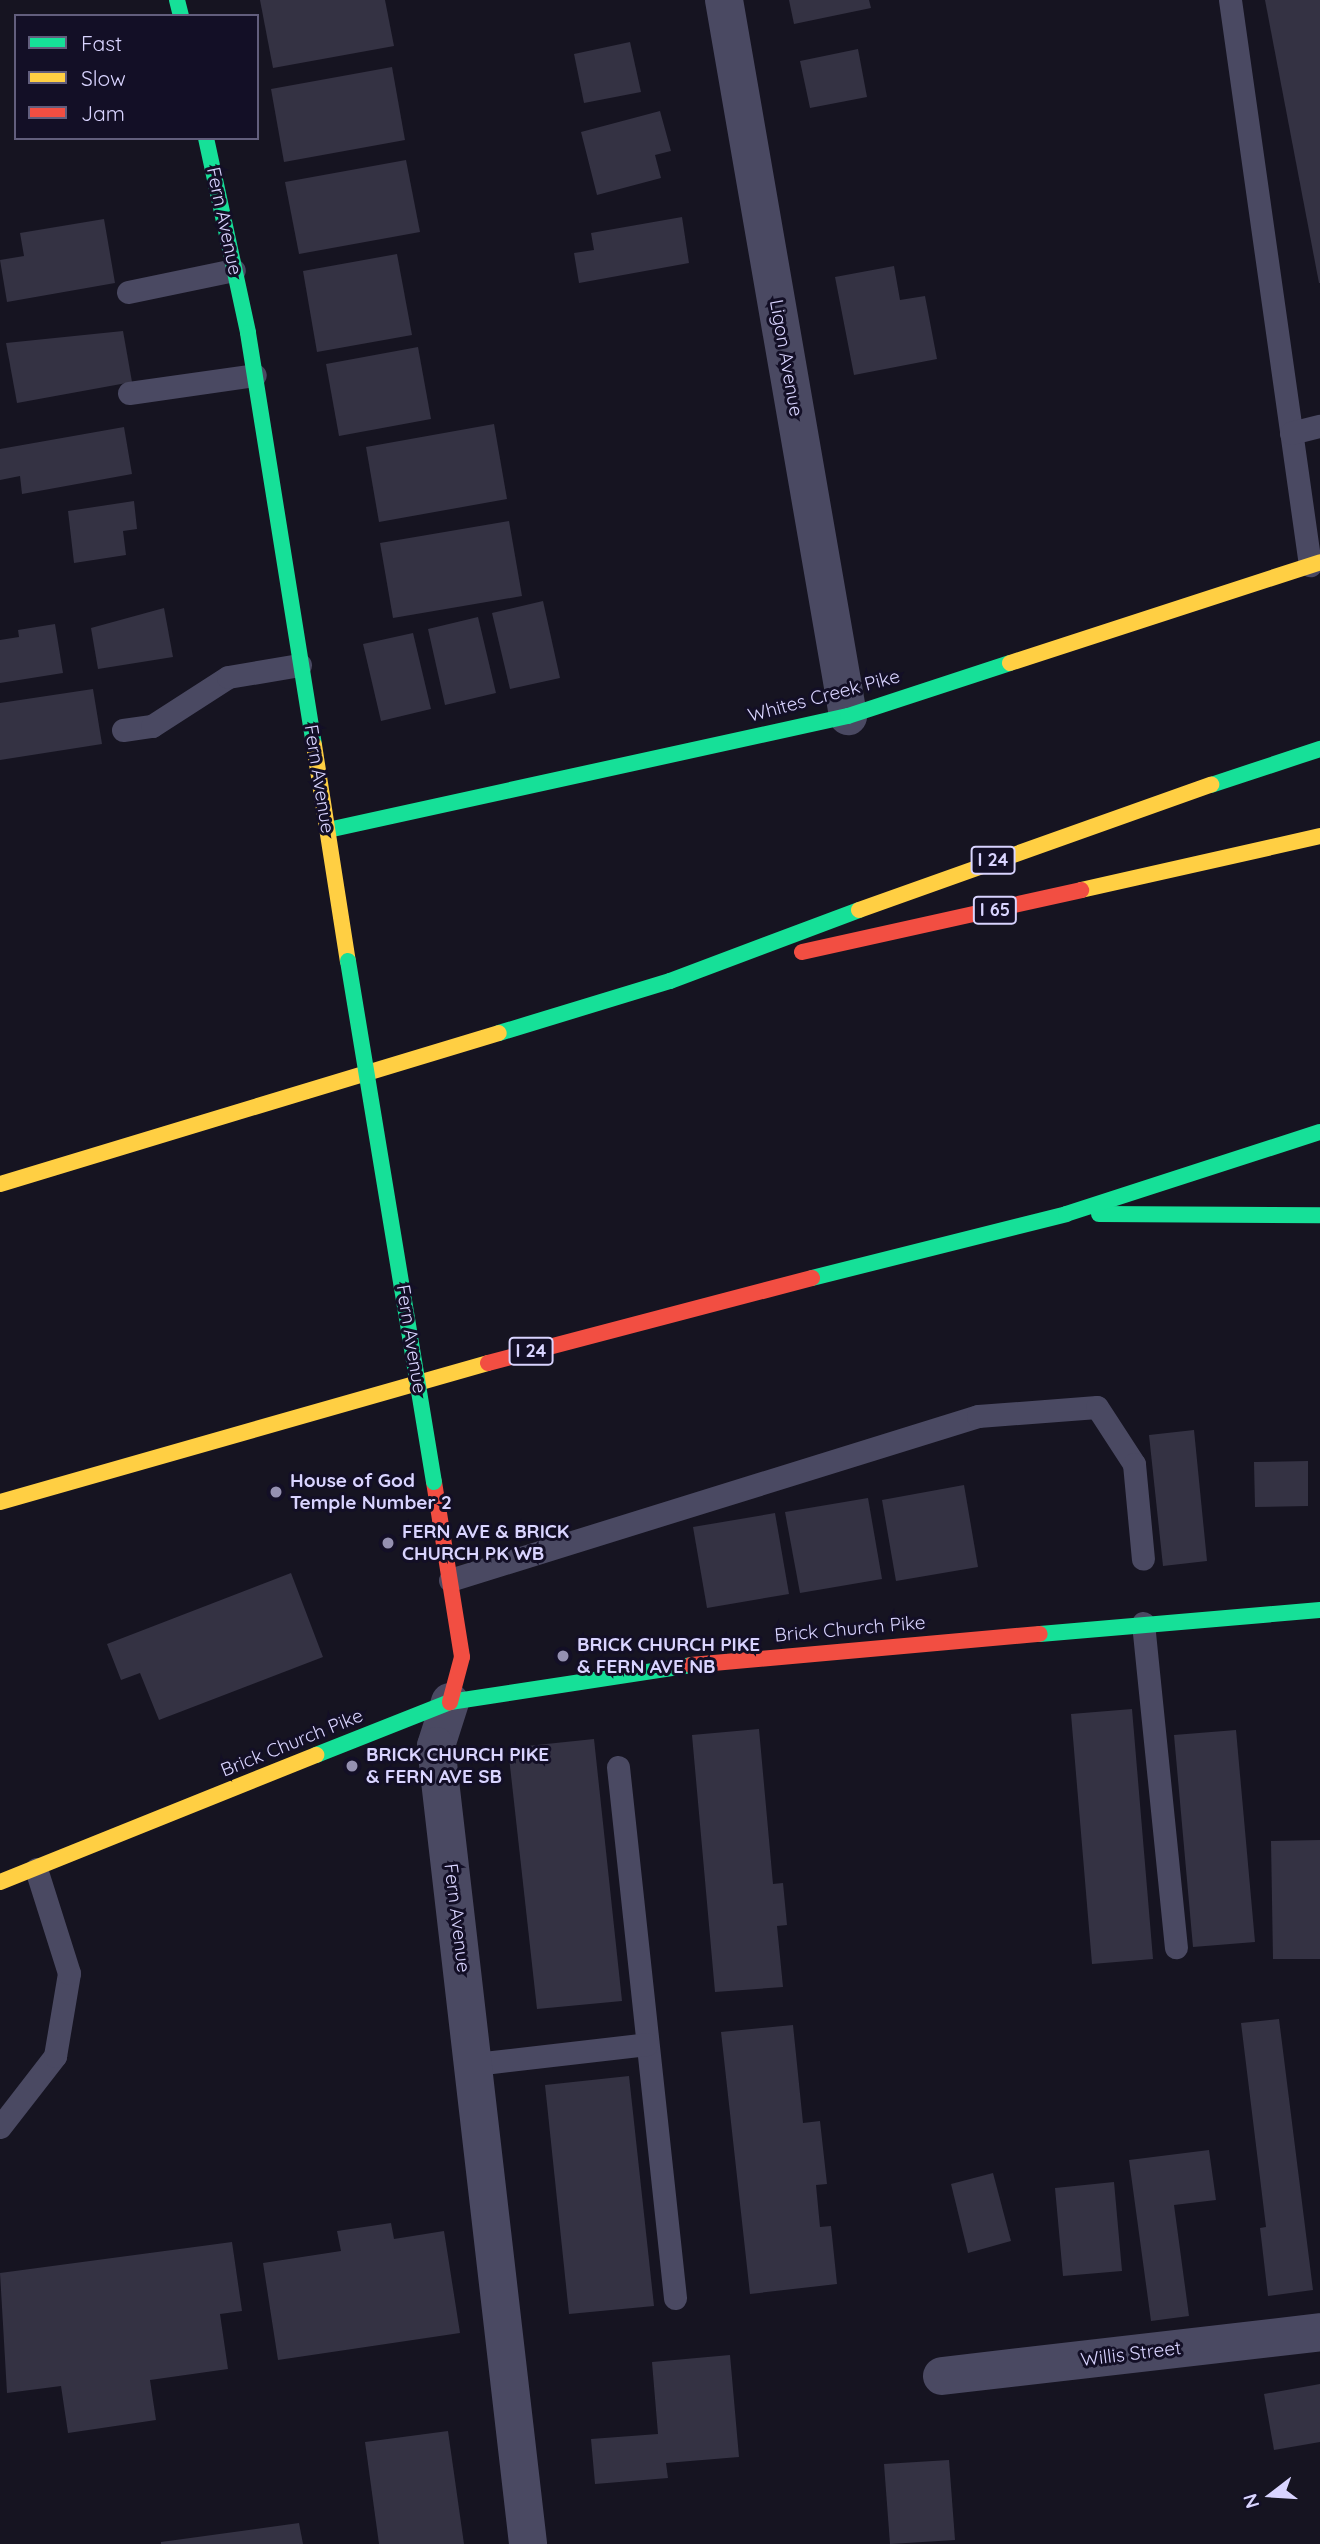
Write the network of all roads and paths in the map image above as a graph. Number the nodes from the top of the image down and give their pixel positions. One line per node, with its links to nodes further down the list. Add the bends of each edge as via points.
1 (724, 0): 12 (street, Ligon Avenue)
2 (1230, 0): 9 (lane)
3 (206, 140): 4 (main road, Fern Avenue)
4 (234, 270): 5 (lane); 6 (main road, Fern Avenue)
5 (128, 292)
6 (255, 375): 7 (lane); 11 (main road, Fern Avenue)
7 (129, 393)
8 (1320, 426): 9 (lane)
9 (1290, 433): 10 (lane)
10 (1315, 563): 12 (main road, Whites Creek Pike)
11 (300, 665): 13 (lane, via 228,677 152,726); 15 (main road, Fern Avenue)
12 (848, 716): 15 (main road, Whites Creek Pike)
13 (124, 730)
14 (1320, 749): 17 (main road, I 24, via 1062,834)
15 (328, 830): 24 (main road, Fern Avenue, bridge)
16 (1320, 836): 17 (main road, I 65)
17 (670, 981): 19 (main road, I 24)
18 (1320, 1132): 20 (main road, I 24)
19 (0, 1184)
20 (1066, 1214): 21 (main road); 22 (main road, I 24, via 566,1341)
21 (1320, 1215)
22 (0, 1502)
23 (1143, 1559): 24 (lane, via 1134,1464 1097,1408 978,1416)
24 (450, 1580): 27 (main road, Fern Avenue, via 462,1657)
25 (1320, 1610): 26 (main road, Brick Church Pike)
26 (1143, 1623): 27 (main road, Brick Church Pike, via 630,1670); 31 (lane)
27 (450, 1702): 29 (main road, Brick Church Pike); 33 (street, Fern Avenue, via 436,1745)
28 (618, 1767): 32 (lane)
29 (36, 1868): 30 (main road, Brick Church Pike); 34 (lane, via 69,1973 55,2056)
30 (0, 1882)
31 (1176, 1947)
32 (647, 2043): 33 (lane); 35 (lane)
33 (475, 2064): 38 (street, Fern Avenue)
34 (0, 2127)
35 (675, 2298)
36 (1320, 2332): 37 (street, Willis Street)
37 (942, 2375)
38 (528, 2544)

